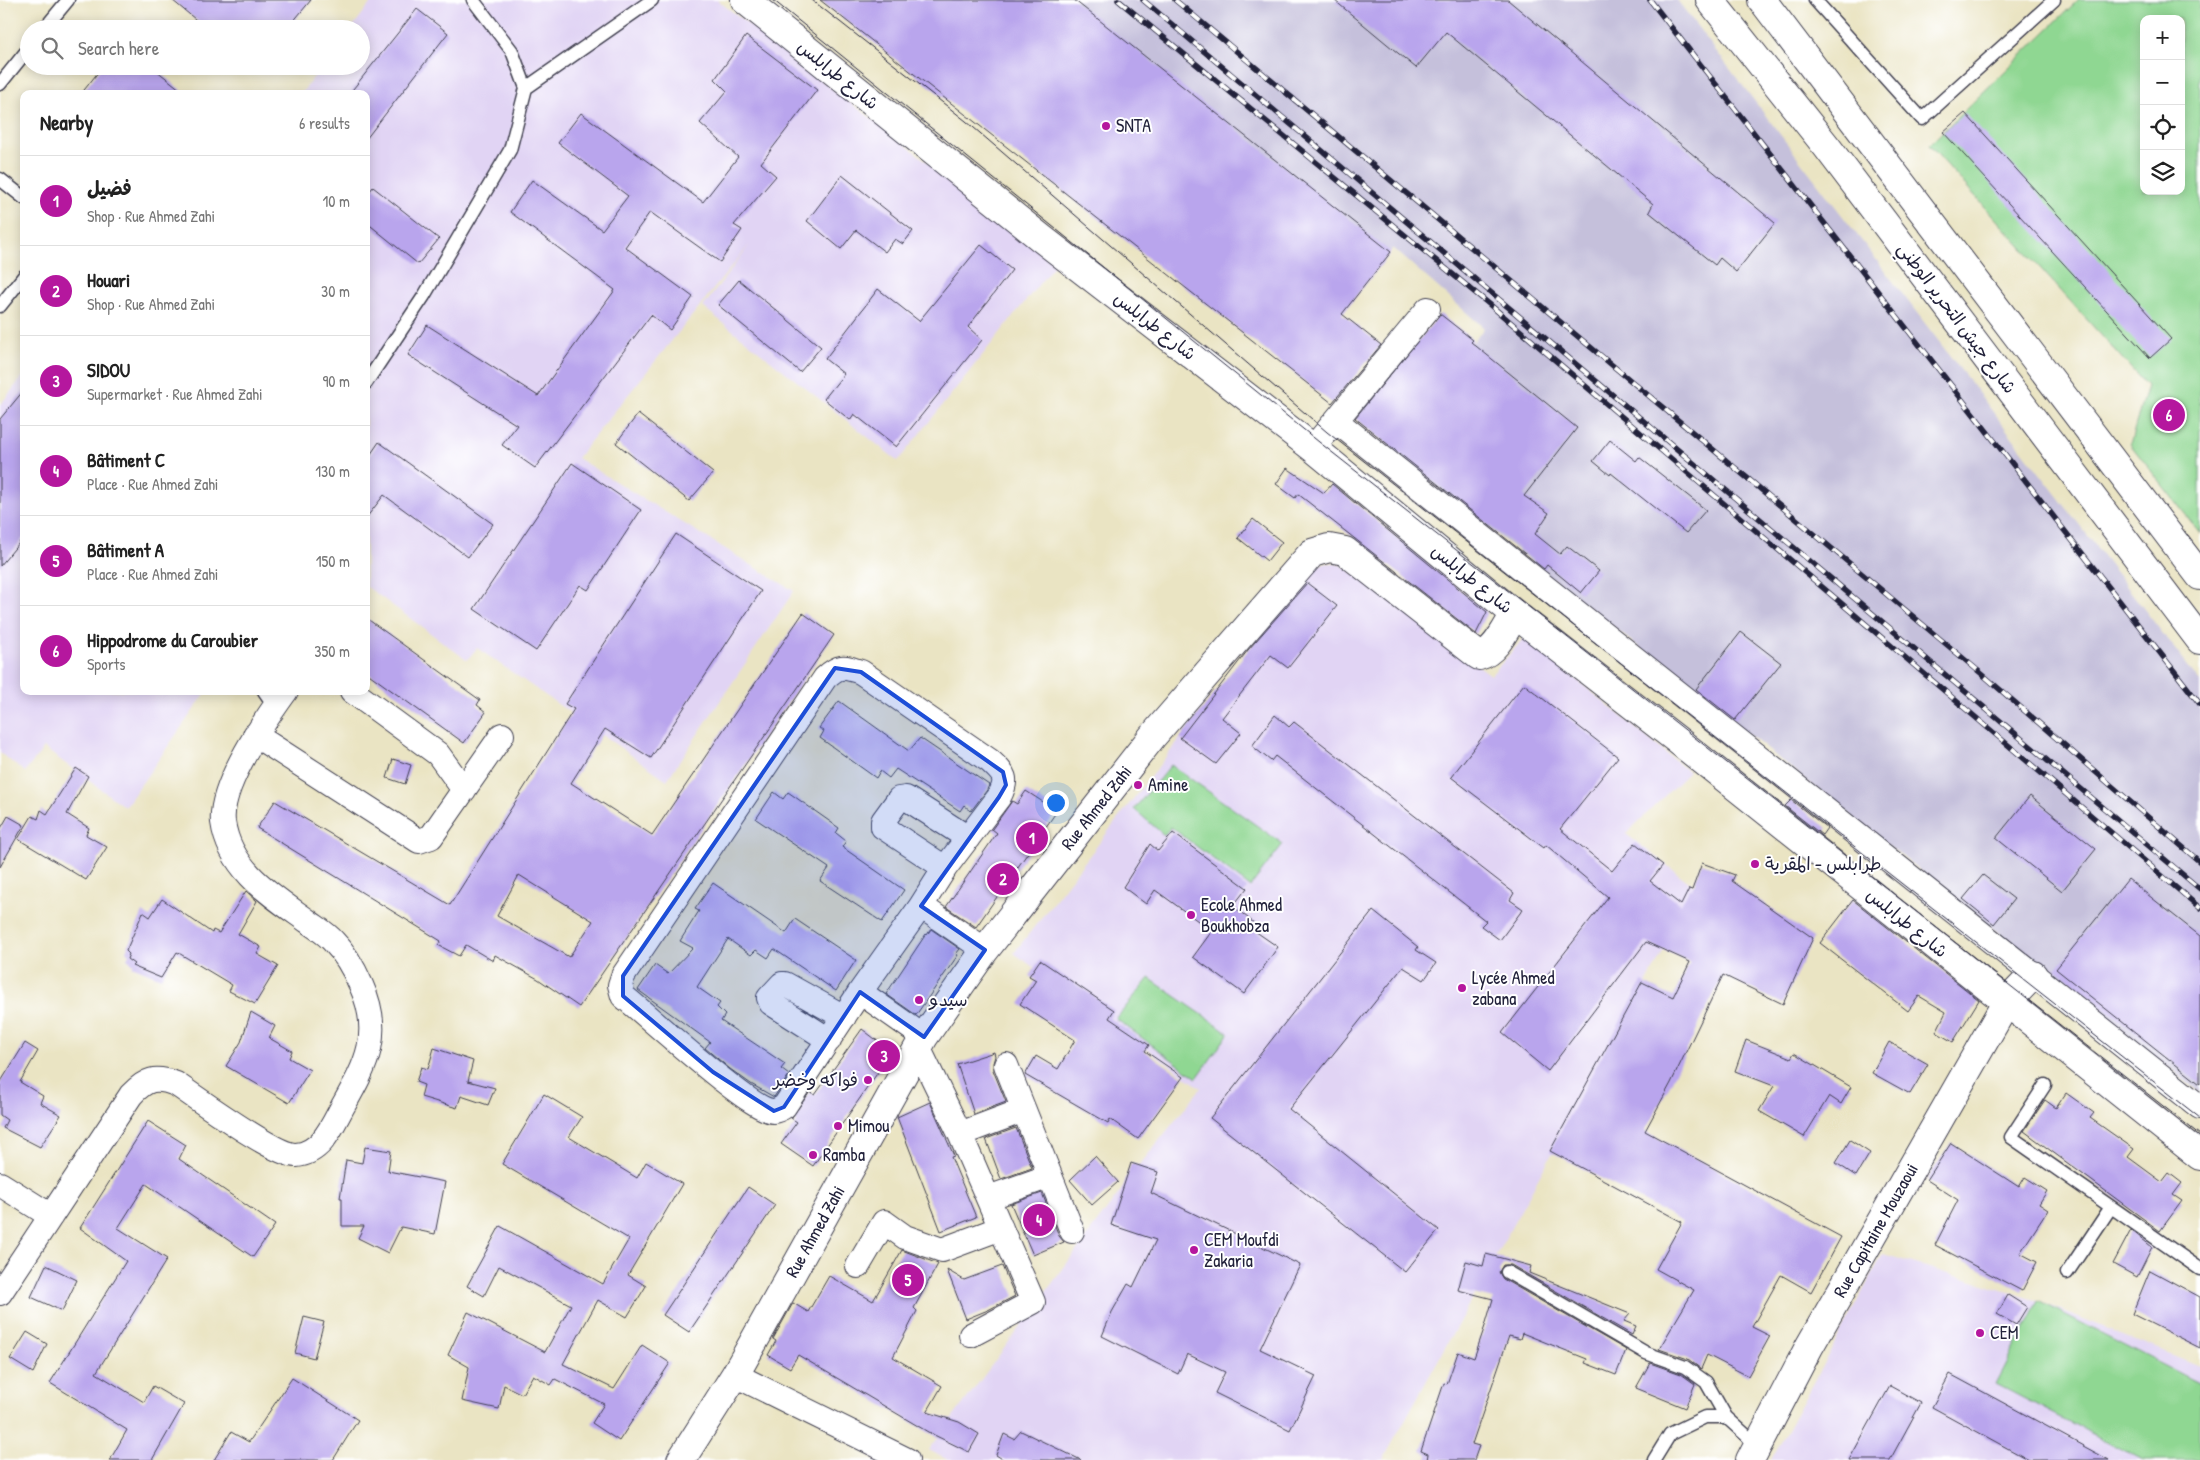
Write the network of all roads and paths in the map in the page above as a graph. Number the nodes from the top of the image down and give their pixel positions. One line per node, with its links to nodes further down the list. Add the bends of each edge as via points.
1 (68, 0): 9 (lane)
2 (473, 0): 12 (lane, via 512,51)
3 (652, 0): 12 (lane)
4 (745, 0): 20 (main road, شارع طرابلس, via 1041,238)
5 (1710, 0): 23 (main road, شارع جيش التحرير الوطني, via 1828,147)
6 (1762, 0): 21 (main road)
7 (1814, 0): 8 (lane, via 1922,119)
8 (2054, 0)
9 (51, 20)
10 (20, 59): 11 (lane)
11 (0, 84)
12 (526, 88): 18 (lane, via 510,150 424,296)
13 (0, 179): 14 (lane)
14 (20, 195)
15 (20, 281): 16 (lane)
16 (0, 306)
17 (1428, 309): 19 (street)
18 (370, 377)
19 (1336, 421): 20 (street); 33 (street)
20 (1313, 448): 22 (main road, شارع طرابلس)
21 (2200, 576)
22 (1515, 614): 32 (main road, Rue Ahmed Zahi, via 1487,654 1479,656 1344,551 1328,548 1312,553 1152,737); 35 (main road, شارع طرابلس)
23 (2200, 640)
24 (357, 695): 28 (street, via 438,754)
25 (275, 696): 26 (street)
26 (255, 735): 28 (street, via 419,841 431,837); 49 (street, via 227,794 223,822 234,856 254,882 332,940 353,966 366,995 371,1021 370,1050 363,1071 324,1141 308,1152 294,1155 274,1148 176,1084 153,1080 142,1084 131,1095)
27 (502, 735): 28 (street)
28 (464, 790)
29 (968, 838): 30 (street); 30 (street, via 906,798 899,799 883,821 883,827); 37 (street, via 1000,797 1006,785 1003,772 861,672 846,667 835,668 825,678 623,976 620,986 623,996 713,1072 768,1110 784,1108)
30 (945, 868): 31 (street)
31 (921, 906): 32 (street); 34 (street)
32 (985, 950): 38 (main road, Rue Ahmed Zahi)
33 (2033, 975): 35 (main road, Rue Capitaine Mouzaoui); 41 (street)
34 (860, 992): 36 (street); 38 (street)
35 (2006, 1003): 44 (main road, شارع طرابلس); 60 (main road, Rue Capitaine Mouzaoui, via 1810,1347)
36 (844, 1016): 37 (street); 37 (street, via 786,984 782,984 769,998 771,1004)
37 (829, 1040)
38 (921, 1042): 43 (street); 58 (main road, Rue Ahmed Zahi)
39 (1006, 1065): 42 (street)
40 (2045, 1085): 48 (lane, via 2011,1137)
41 (2200, 1107)
42 (1024, 1110): 43 (street); 45 (street)
43 (960, 1134): 47 (street)
44 (2200, 1156)
45 (1050, 1176): 47 (street); 51 (street)
46 (0, 1184): 49 (street)
47 (988, 1198): 50 (street)
48 (2112, 1207): 53 (lane); 55 (lane)
49 (51, 1216): 56 (street)
50 (1001, 1228): 52 (street, via 942,1250 905,1236 884,1222); 57 (street, via 1033,1302)
51 (1072, 1231)
52 (858, 1266)
53 (2200, 1268)
54 (1507, 1272): 59 (lane, via 1646,1352 1685,1367 1706,1382)
55 (2067, 1273)
56 (0, 1293)
57 (971, 1335)
58 (735, 1375): 61 (main road, Rue Ahmed Zahi); 62 (street)
59 (1726, 1417): 60 (lane); 63 (lane, via 1705,1417 1670,1434)
60 (1754, 1453)
61 (681, 1460)
62 (907, 1460)
63 (1654, 1460)

